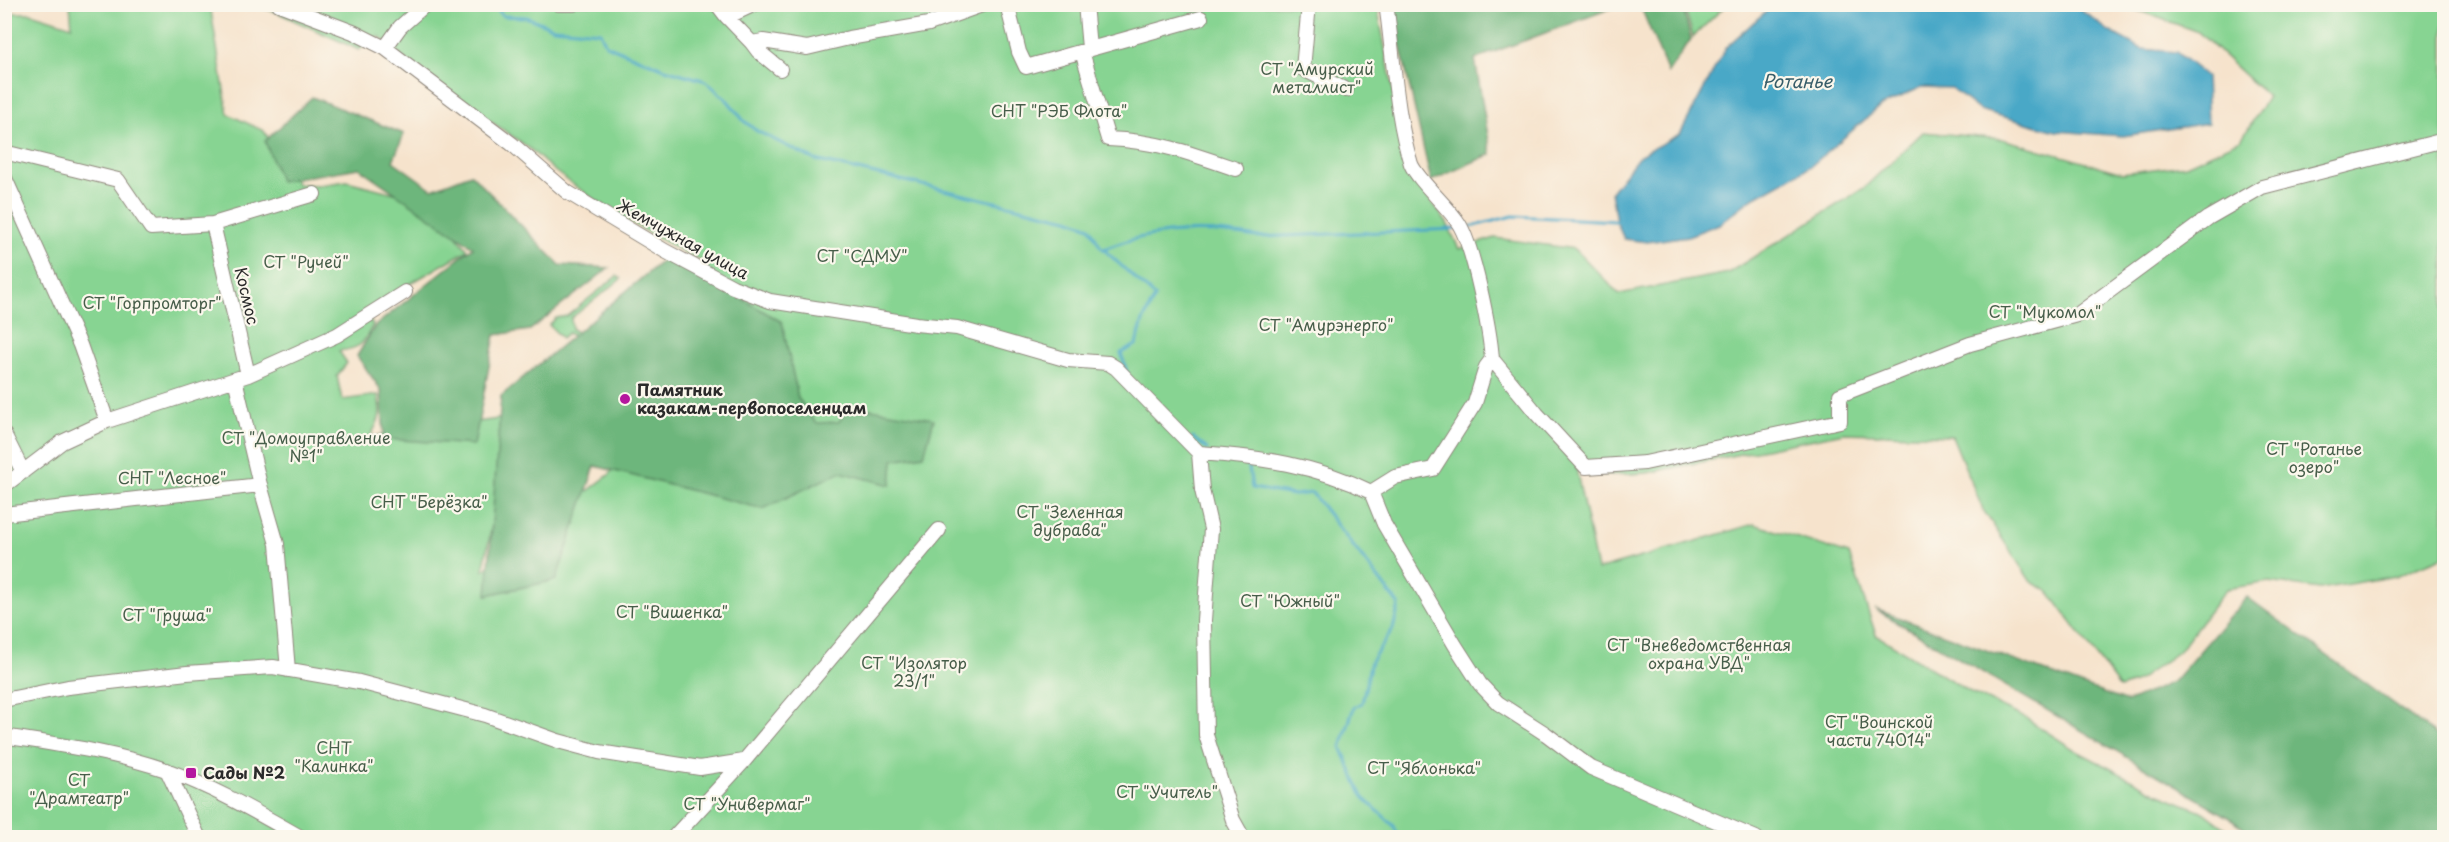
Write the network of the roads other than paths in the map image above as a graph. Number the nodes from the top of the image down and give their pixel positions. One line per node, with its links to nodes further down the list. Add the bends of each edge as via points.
1 (279, 4): 15 (street, Жемчужная улица)
2 (426, 4): 15 (street, via 400,27)
3 (559, 4): 4 (street)
4 (573, 4)
5 (717, 4): 12 (street)
6 (755, 4): 12 (street)
7 (985, 4): 14 (street, via 929,24 807,48)
8 (1007, 4): 16 (street, via 1026,67)
9 (1085, 4): 16 (street)
10 (1309, 4): 18 (street, via 1304,69)
11 (1386, 4): 26 (street, via 1403,131 1412,167 1462,229 1478,282)
12 (726, 17): 14 (street)
13 (1201, 18): 16 (street)
14 (752, 43): 17 (street)
15 (385, 48): 30 (street, Жемчужная улица, via 512,144 567,192 732,287 770,301 957,328 1068,360 1108,363)
16 (1089, 48): 21 (street, via 1083,55 1108,139 1180,149)
17 (780, 69)
18 (1346, 90)
19 (2445, 140): 26 (street, via 2262,186 2208,218 2077,315 1970,344 1840,395 1840,421 1645,463 1587,468)
20 (4, 152): 24 (street, via 118,180 151,228)
21 (1236, 169)
22 (4, 176): 28 (street, via 80,345)
23 (314, 194): 24 (street)
24 (213, 224): 27 (street, Космос)
25 (405, 292): 27 (street, via 337,335)
26 (1492, 359): 34 (street, via 1475,403 1433,469 1395,477)
27 (242, 377): 28 (street); 32 (street, Космос)
28 (107, 421): 31 (street, via 62,442)
29 (4, 435): 31 (street)
30 (1199, 453): 34 (street, via 1297,465 1330,473); 45 (street, via 1211,529 1204,620 1206,735)
31 (23, 472): 33 (street)
32 (260, 485): 35 (street); 37 (street, Космос, via 277,544)
33 (4, 486)
34 (1371, 492): 46 (street, via 1384,524 1455,645 1480,684 1498,703 1591,768)
35 (4, 514)
36 (939, 530): 40 (street)
37 (288, 670): 38 (street, via 273,667 187,673 68,687); 40 (street, via 359,682 485,715 599,752 700,768)
38 (4, 700)
39 (4, 736): 41 (street, via 104,753)
40 (744, 761): 44 (street)
41 (167, 770): 42 (street); 43 (street)
42 (199, 837)
43 (302, 837)
44 (673, 837)
45 (1242, 837)
46 (1756, 837)

